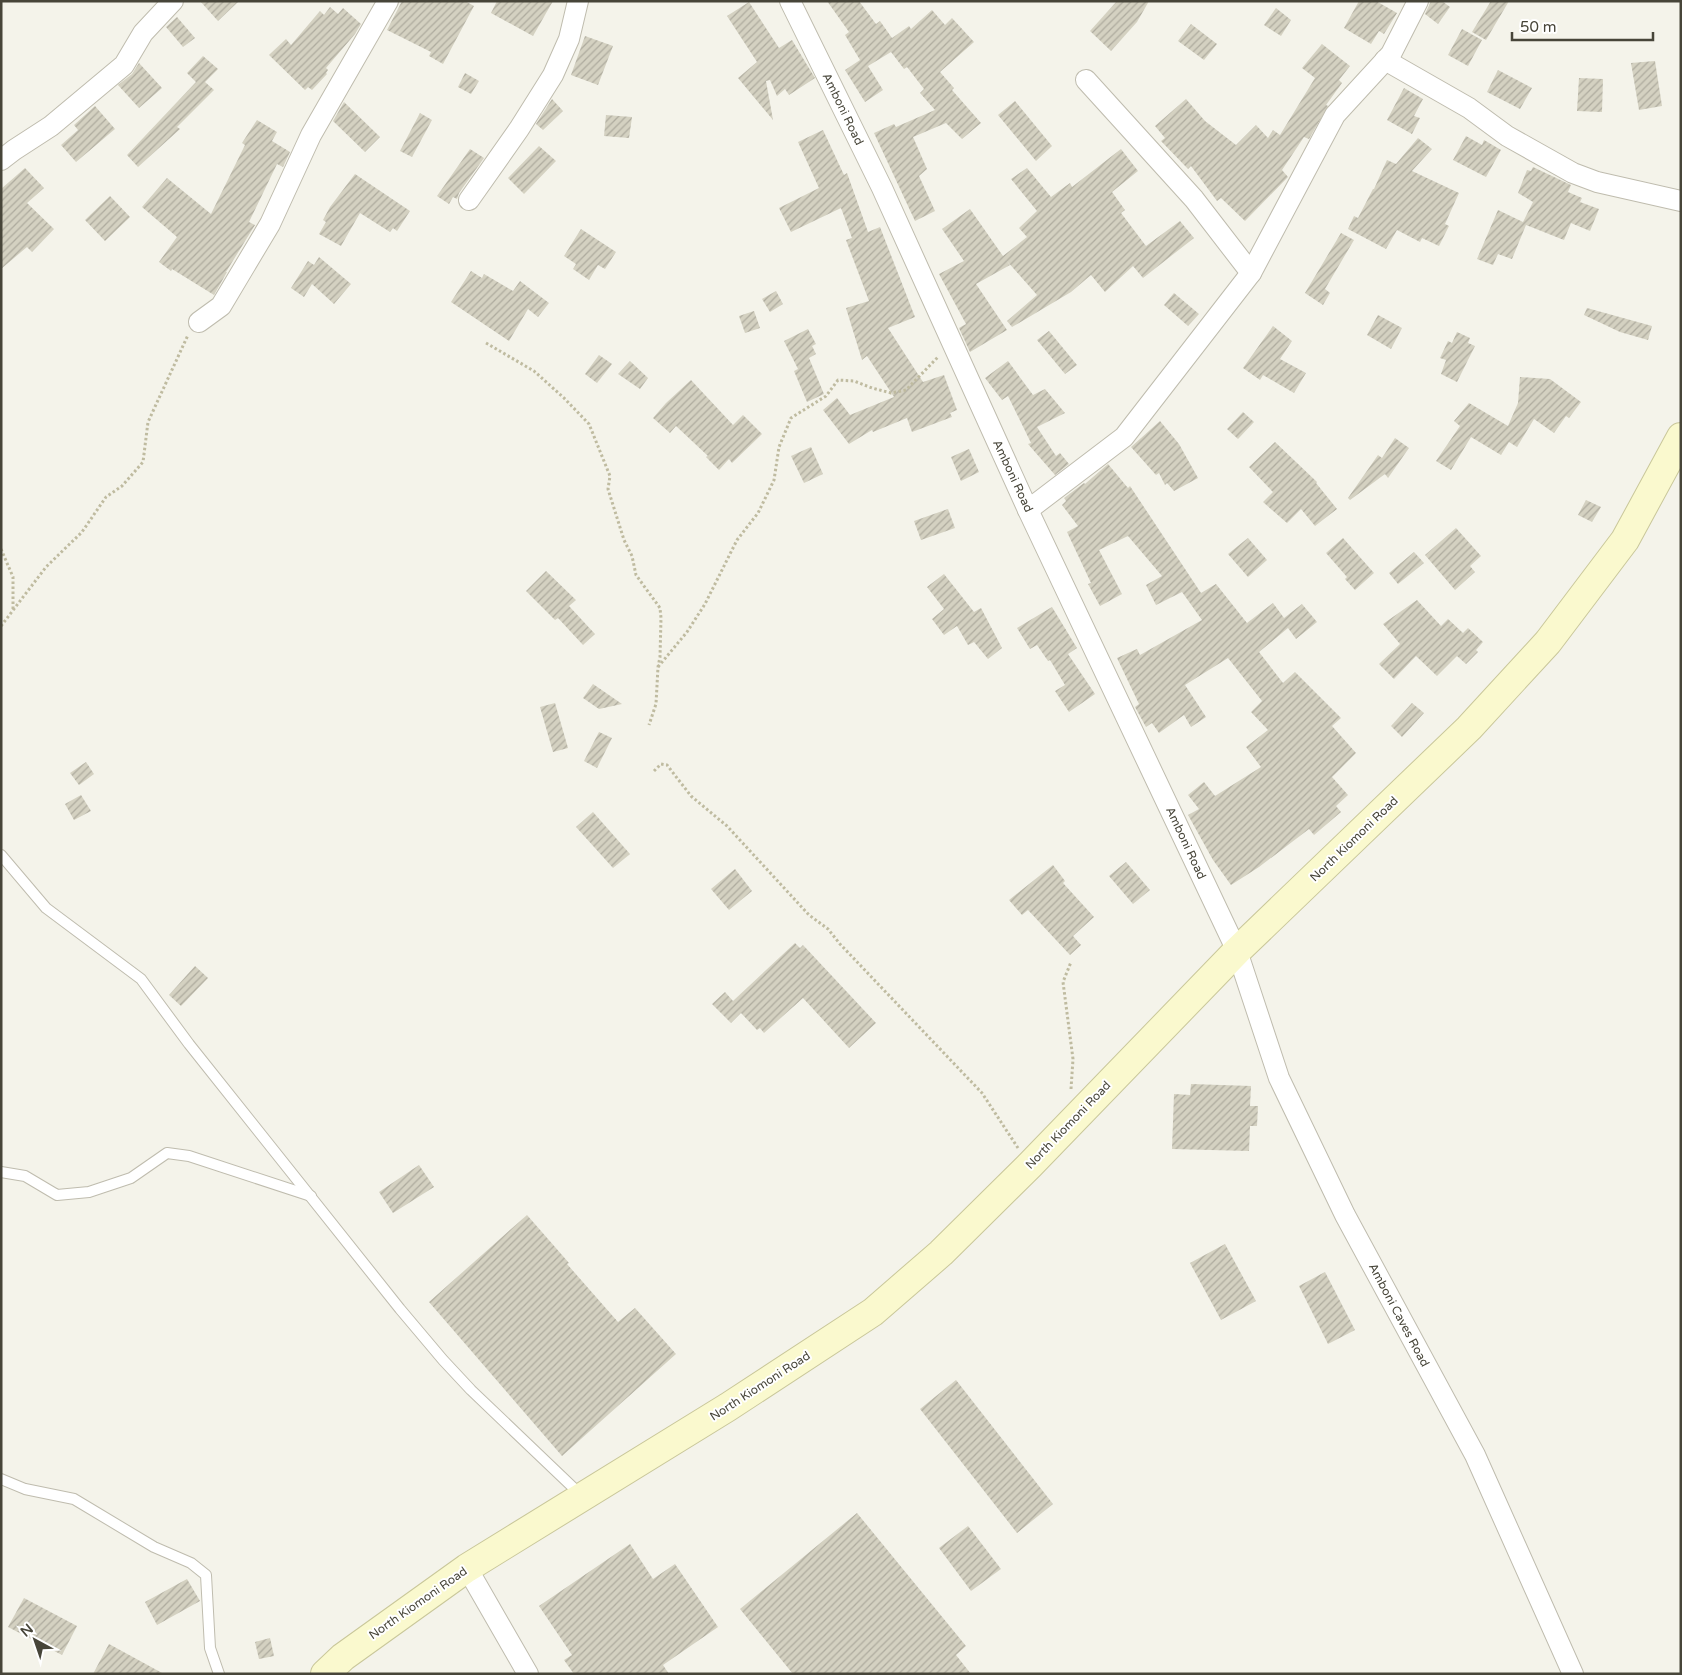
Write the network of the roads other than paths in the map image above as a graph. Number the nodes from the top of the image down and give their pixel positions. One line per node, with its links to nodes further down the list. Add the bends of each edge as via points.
1 (173, 1): 8 (street, via 143,33 124,65 51,126)
2 (388, 1): 12 (street, via 312,135 270,224 221,306)
3 (578, 1): 9 (street, via 569,39 553,74)
4 (790, 1): 14 (street, Amboni Road, via 882,188)
5 (1418, 1): 6 (street)
6 (1385, 60): 10 (street, via 1573,173 1597,182); 11 (street, via 1335,115)
7 (1086, 80): 11 (street, via 1194,199)
8 (1, 160)
9 (469, 200)
10 (1681, 201)
11 (1251, 273): 14 (street, via 1124,437)
12 (199, 322)
13 (1681, 437): 16 (main road, North Kiomoni Road, via 1625,540 1548,642 1469,728)
14 (1028, 510): 16 (street, Amboni Road)
15 (1, 855): 18 (lane, via 46,908 141,979)
16 (1237, 951): 20 (main road, North Kiomoni Road, via 1030,1165 941,1253 873,1312); 25 (street, Amboni Caves Road, via 1279,1078 1345,1215 1475,1455)
17 (1, 1172): 18 (lane, via 25,1176 57,1195 88,1192 131,1178 167,1153 189,1156)
18 (311, 1196): 20 (lane, via 443,1360)
19 (1, 1479): 22 (lane, via 25,1489 74,1500 154,1547 191,1563 206,1576 210,1648)
20 (582, 1497): 21 (main road, North Kiomoni Road)
21 (466, 1568): 23 (main road, North Kiomoni Road, via 343,1657); 24 (street)
22 (219, 1674)
23 (325, 1674)
24 (528, 1674)
25 (1573, 1674)

